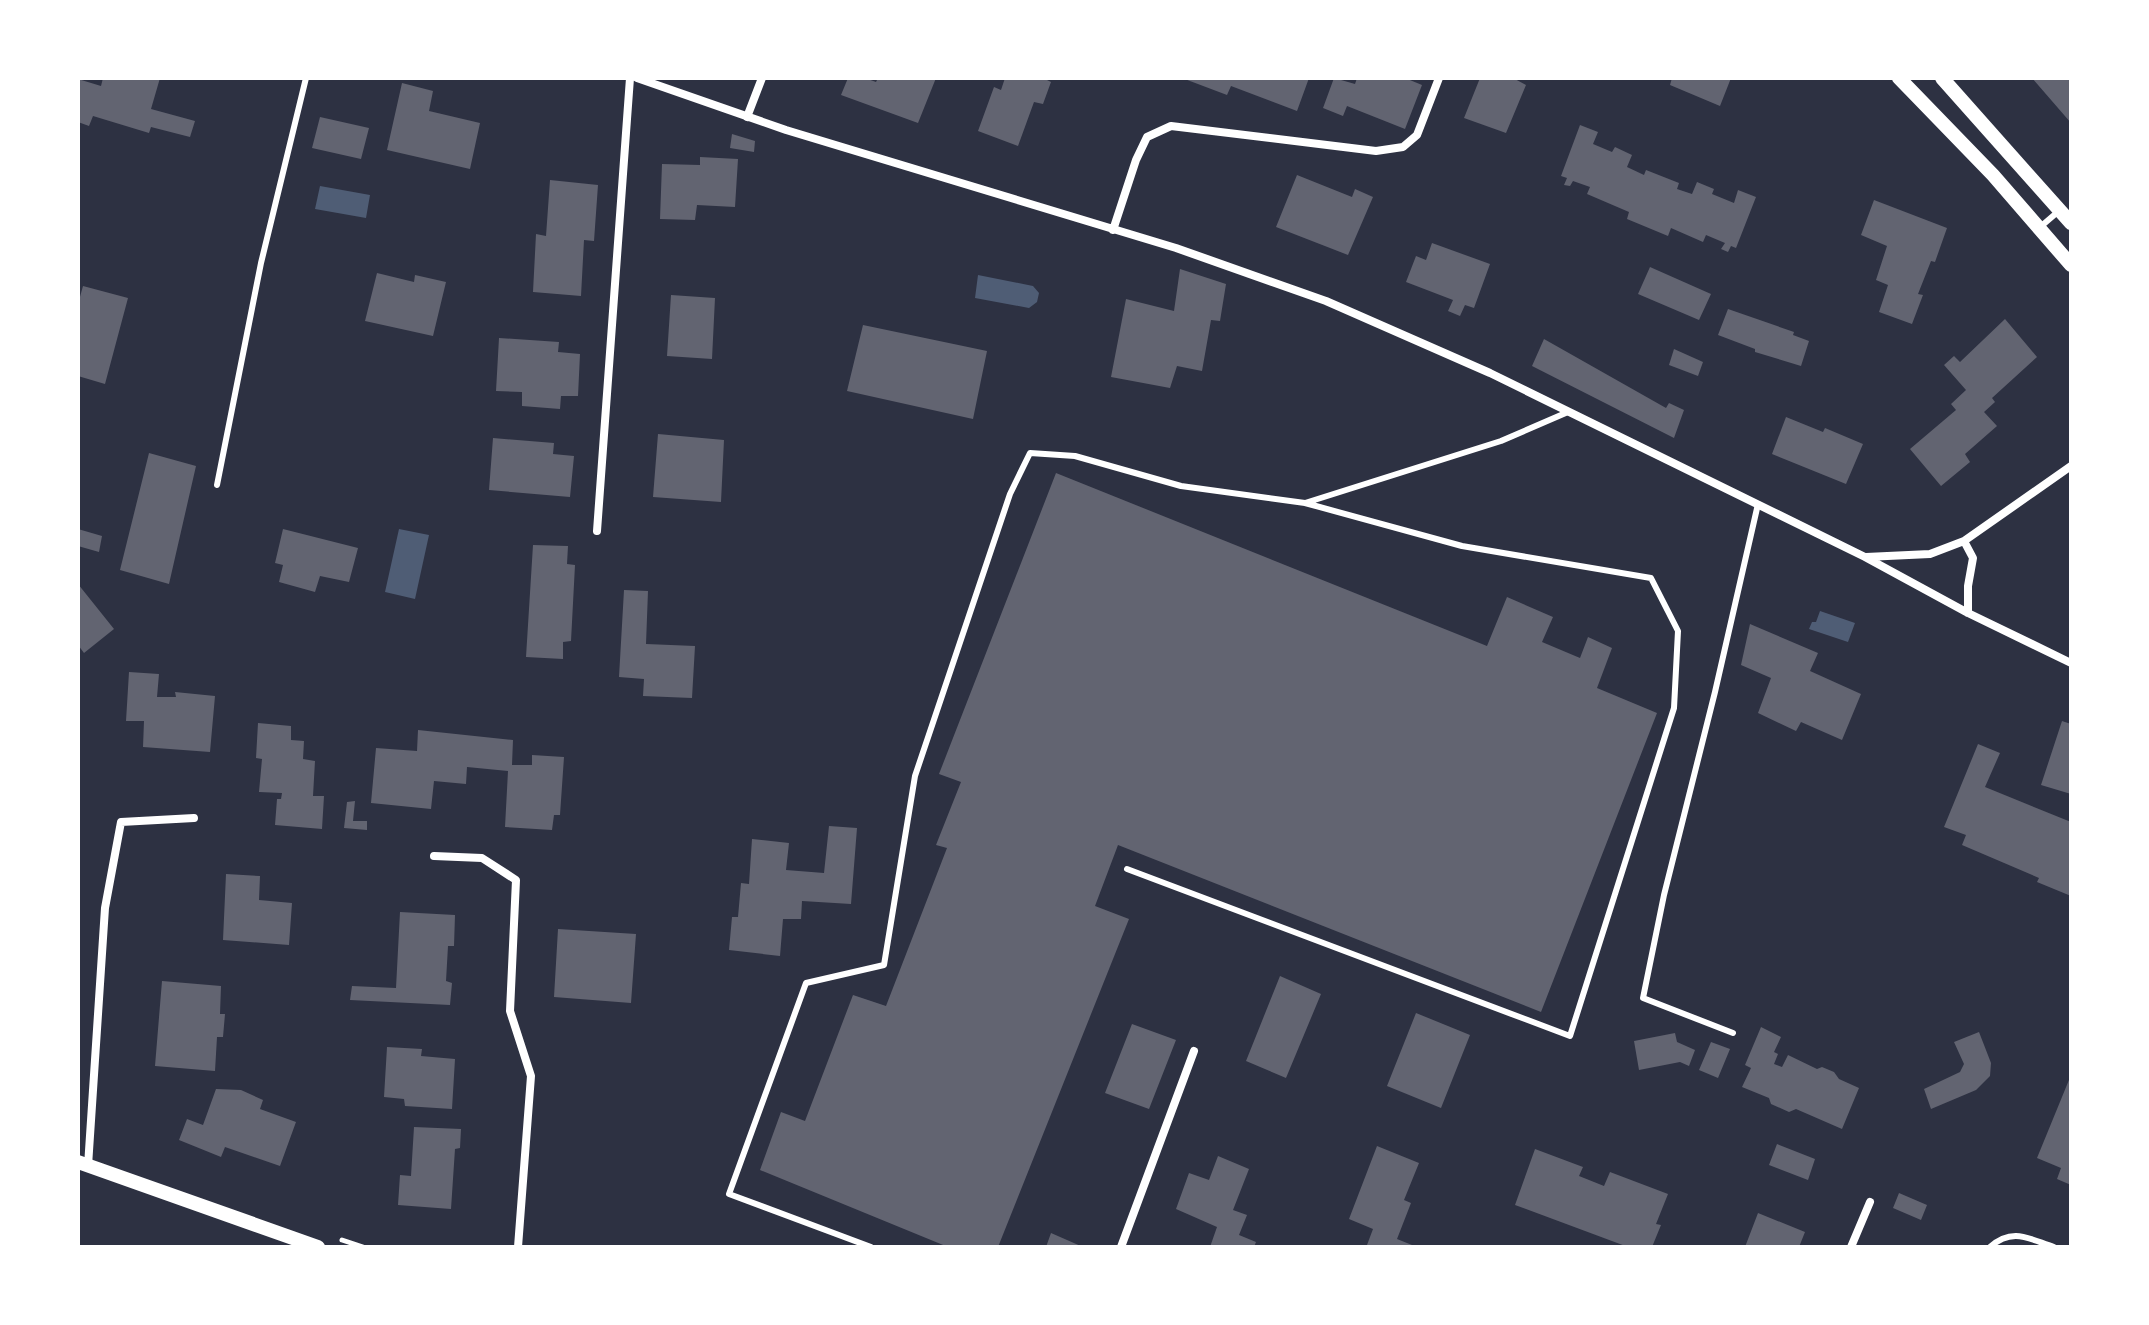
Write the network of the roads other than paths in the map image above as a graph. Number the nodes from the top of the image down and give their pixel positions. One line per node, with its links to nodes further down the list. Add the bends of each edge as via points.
1 (306, 78): 16 (lane, via 261,263)
2 (630, 78): 19 (street)
3 (637, 78): 8 (street)
4 (762, 78): 8 (street)
5 (1439, 78): 12 (street, via 1417,135 1403,147 1376,151 1171,126 1147,137)
6 (1899, 78): 11 (street)
7 (1942, 78): 9 (street)
8 (747, 117): 12 (street)
9 (2060, 210): 10 (street); 11 (lane)
10 (2071, 223)
11 (2039, 228): 13 (street)
12 (1113, 230): 14 (street, via 1326,301)
13 (2071, 265)
14 (1568, 412): 17 (lane, via 1501,441); 18 (street)
15 (2071, 466): 20 (street)
16 (217, 485)
17 (1305, 503): 26 (lane, via 1462,546 1651,578 1678,631 1674,708 1570,1036); 33 (lane, via 1181,486 1075,456 1030,453 1010,494 915,776 884,965 806,983 729,1194)
18 (1758, 504): 21 (street); 27 (lane, via 1643,998)
19 (597, 531)
20 (1964, 541): 21 (street, via 1930,554); 22 (street, via 1973,558)
21 (1865, 557): 22 (street)
22 (1968, 613): 23 (street)
23 (2071, 663)
24 (194, 818): 29 (street, via 121,822 105,908)
25 (434, 856): 32 (street, via 482,858 516,880 510,1011 531,1076)
26 (1127, 869)
27 (1733, 1033)
28 (1194, 1051): 34 (street)
29 (83, 1164): 31 (street)
30 (1870, 1202): 35 (street)
31 (318, 1247)
32 (518, 1247)
33 (871, 1247)
34 (1121, 1247)
35 (1851, 1247)
36 (1990, 1247): 37 (lane, via 2018,1235)
37 (2054, 1247)

